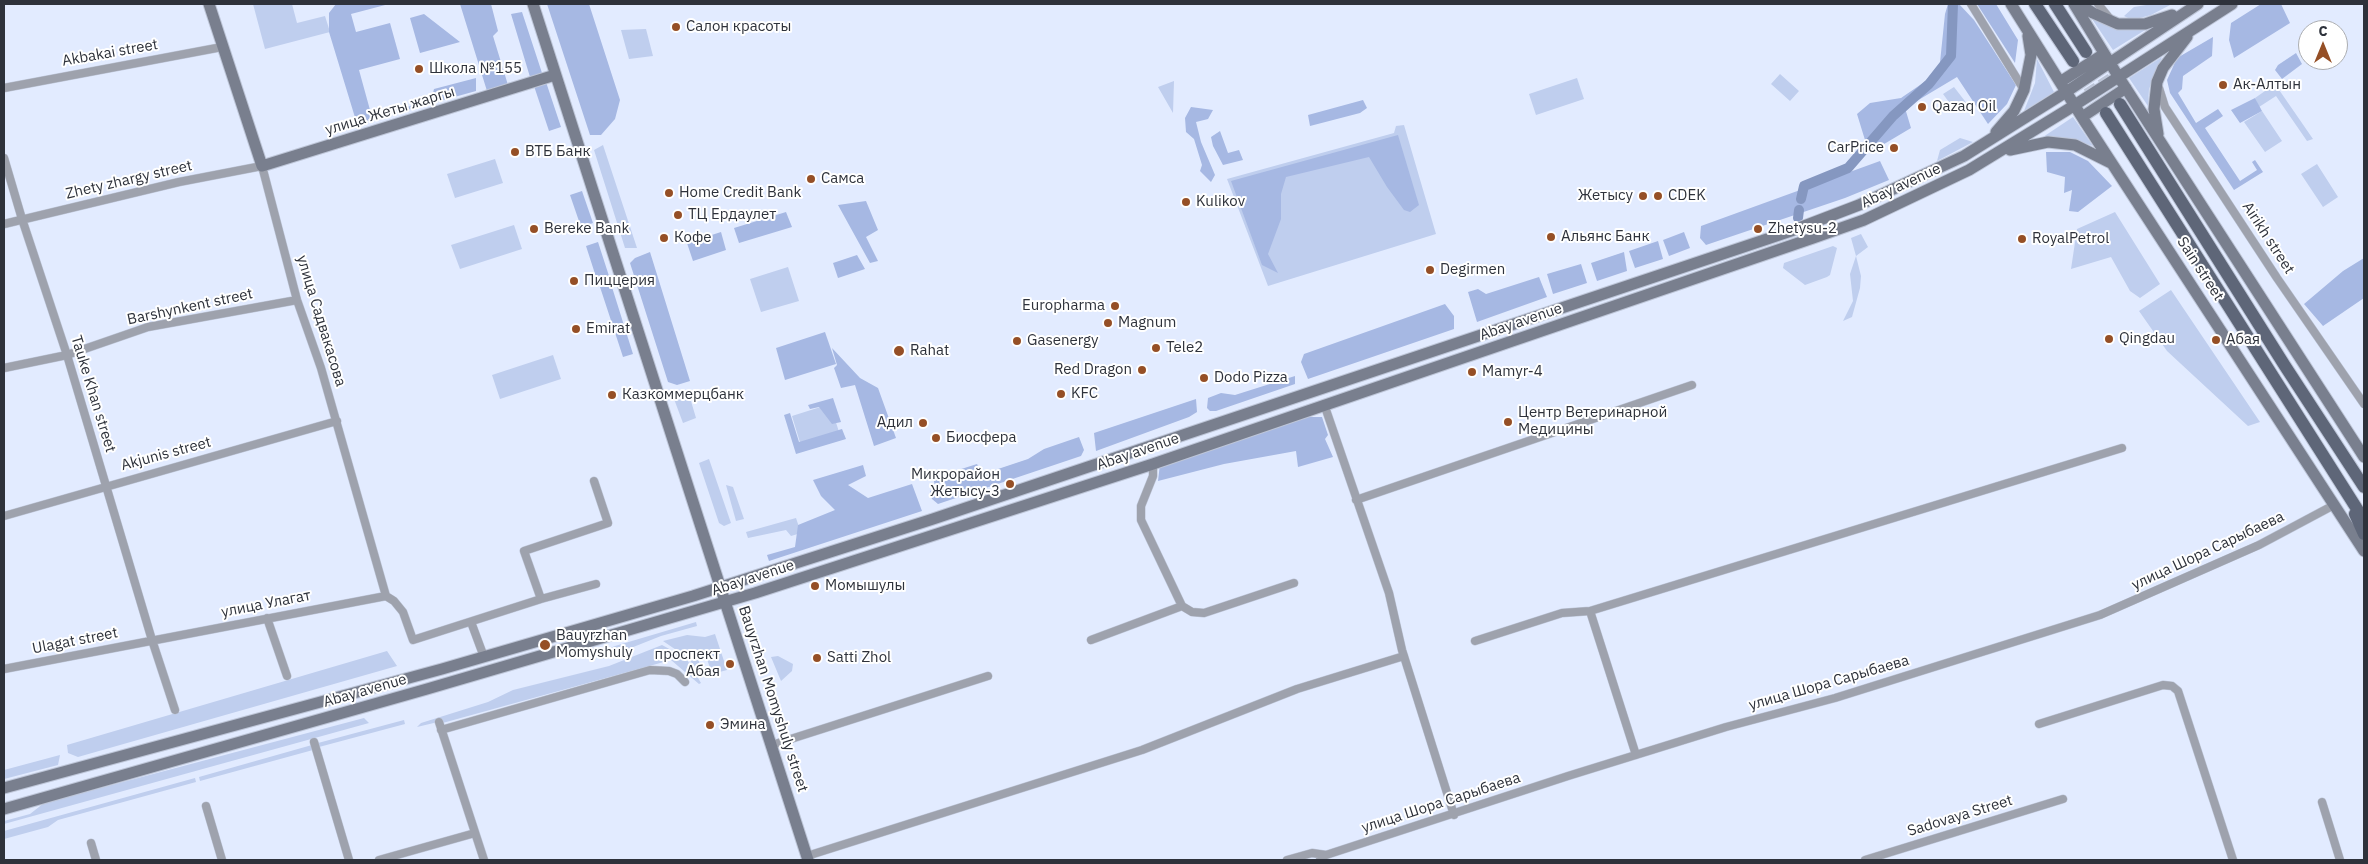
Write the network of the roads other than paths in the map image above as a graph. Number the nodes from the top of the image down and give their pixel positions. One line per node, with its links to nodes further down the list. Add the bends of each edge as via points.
1 (209, 4): 15 (main road, улица Садвакасова)
2 (533, 4): 19 (main road, Bauyrzhan Momyshuly street)
3 (1971, 4): 25 (street)
4 (2011, 4): 13 (main road, Sain street)
5 (2036, 4): 18 (main road)
6 (2055, 4): 16 (main road)
7 (2074, 4): 17 (main road)
8 (2079, 4): 12 (main road)
9 (2098, 4): 12 (street)
10 (2197, 4): 12 (main road, via 2145,24); 17 (main road)
11 (2232, 4): 14 (main road, Abay avenue)
12 (2113, 23)
13 (2026, 27): 22 (main road, Sain street); 25 (main road, via 2031,55)
14 (2196, 28): 20 (main road, Abay avenue); 21 (main road, via 2174,53)
15 (222, 47): 23 (street, Akbakai street); 35 (main road, улица Садвакасова)
16 (2086, 52)
17 (2107, 58): 20 (main road); 22 (main road, Abay avenue)
18 (2072, 60)
19 (556, 75): 35 (main road, улица Жеты жаргы); 60 (main road, Bauyrzhan Momyshuly street)
20 (2118, 76): 24 (main road); 27 (main road, Abay avenue)
21 (2156, 82): 30 (main road, via 2154,109); 43 (street, Airikh street, via 2165,107)
22 (2063, 87): 27 (main road, Sain street); 31 (main road, Abay avenue)
23 (4, 88)
24 (2126, 88): 29 (main road); 30 (main road)
25 (2024, 90): 31 (main road, via 2014,111)
26 (2120, 104): 50 (main road, Sain street, via 2284,366)
27 (2075, 105): 29 (main road, Sain street); 32 (main road, Abay avenue)
28 (2106, 113): 51 (main road, Sain street)
29 (2082, 117): 34 (main road, Sain street)
30 (2159, 138): 46 (main road)
31 (1988, 141): 60 (main road, Abay avenue, via 1919,178 1791,231 924,522)
32 (1994, 156): 34 (main road, via 2048,142 2074,145); 42 (main road, Abay avenue, via 1864,220)
33 (4, 158): 36 (street, Tauke Khan street)
34 (2113, 164): 53 (main road, Sain street)
35 (262, 166): 36 (street, Zhety zhargy street); 38 (street, улица Садвакасова)
36 (22, 219): 37 (street, Zhety zhargy street); 39 (street, Tauke Khan street)
37 (4, 224)
38 (297, 300): 39 (street, Barshynkent street, via 148,327); 44 (street, улица Садвакасова)
39 (67, 355): 40 (street, Barshynkent street); 49 (street, Tauke Khan street)
40 (4, 368)
41 (1692, 385): 52 (street)
42 (1324, 404): 47 (main road, Abay avenue); 52 (street)
43 (2364, 404)
44 (337, 421): 49 (street, Akjunis street); 61 (street, улица Садвакасова)
45 (2122, 448): 65 (street)
46 (2364, 457)
47 (1153, 464): 63 (main road, Abay avenue); 64 (street, via 1153,476 1140,506 1141,520)
48 (594, 481): 62 (street, via 608,524 524,551)
49 (106, 485): 54 (street, Akjunis street); 68 (street, Tauke Khan street)
50 (2363, 485)
51 (2344, 489): 55 (main road, Sain street); 56 (main road)
52 (1356, 500): 71 (street, via 1395,612)
53 (2334, 505): 57 (main road, Sain street); 81 (street, улица Шора Сарыбаева, via 2259,545 2117,609 1853,692)
54 (4, 516)
55 (2364, 520)
56 (2364, 534)
57 (2364, 551)
58 (1294, 583): 64 (street, via 1204,612 1192,612)
59 (596, 584): 62 (street)
60 (721, 586): 63 (main road, Bauyrzhan Momyshuly street); 72 (main road, Abay avenue)
61 (386, 596): 66 (street, улица Улагат); 67 (street, улица Садвакасова, via 403,612 412,640)
62 (541, 600): 67 (street)
63 (726, 602): 80 (main road, Bauyrzhan Momyshuly street); 86 (main road, Abay avenue)
64 (1182, 606): 69 (street)
65 (1590, 611): 70 (street, via 1562,613); 81 (street)
66 (267, 618): 68 (street, улица Улагат); 74 (street)
67 (471, 622): 72 (street)
68 (152, 640): 73 (street, Ulagat street); 77 (street, Tauke Khan street)
69 (1091, 640)
70 (1475, 640)
71 (1404, 656): 87 (street); 90 (street, via 1297,689 1142,750)
72 (484, 657): 82 (main road, Abay avenue)
73 (4, 669)
74 (287, 676)
75 (988, 676): 80 (street)
76 (685, 682): 88 (street, via 669,671 650,670 440,726)
77 (175, 710)
78 (2039, 724): 99 (street, via 2164,685 2172,686 2178,691)
79 (314, 742): 94 (street)
80 (772, 745): 90 (main road, Bauyrzhan Momyshuly street)
81 (1636, 755): 87 (street, улица Шора Сарыбаева)
82 (4, 788)
83 (2062, 798): 98 (street, Sadovaya Street)
84 (2322, 802): 100 (street)
85 (206, 806): 93 (street)
86 (4, 809)
87 (1454, 815): 91 (street, улица Шора Сарыбаева)
88 (475, 832): 95 (street); 96 (street)
89 (91, 843): 92 (street)
90 (808, 858)
91 (1323, 858): 97 (street, улица Шора Сарыбаева, via 1312,854)
92 (96, 860)
93 (222, 860)
94 (349, 860)
95 (378, 860)
96 (484, 860)
97 (1287, 860)
98 (1865, 860)
99 (2233, 860)
100 (2340, 860)

